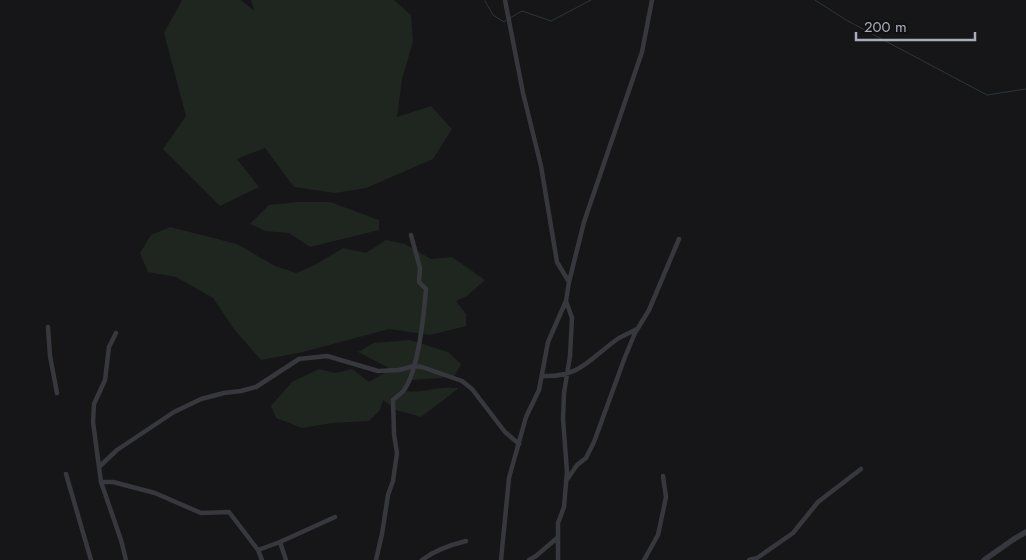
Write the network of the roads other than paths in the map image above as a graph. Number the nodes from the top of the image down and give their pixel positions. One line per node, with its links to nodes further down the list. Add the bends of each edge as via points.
1 (505, 0): 5 (street, via 541,166 557,262)
2 (652, 0): 5 (street, via 642,52 584,222)
3 (411, 235): 10 (street, via 420,268 419,282 426,289)
4 (678, 239): 8 (street)
5 (569, 282): 6 (street)
6 (566, 301): 11 (street, via 572,318); 12 (street, via 548,342)
7 (48, 327): 13 (street)
8 (638, 329): 11 (street, via 620,338 590,363); 19 (street, via 594,442 586,458)
9 (116, 333): 15 (street, via 109,347 105,380 94,404)
10 (414, 366): 14 (street, via 462,380); 15 (street, via 378,371 327,356 299,359 256,387 201,399 174,412 117,450); 31 (street, via 405,389 393,400 397,453)
11 (567, 373): 12 (street); 19 (street, via 563,419)
12 (542, 376): 14 (street)
13 (57, 393)
14 (519, 444): 33 (street, via 509,478)
15 (99, 467): 20 (street)
16 (861, 469): 37 (street, via 818,502 793,533)
17 (66, 474): 27 (street)
18 (663, 476): 36 (street, via 666,497 658,535)
19 (566, 481): 23 (street)
20 (101, 482): 26 (street, via 156,493 201,513 229,512); 28 (street)
21 (335, 517): 25 (street)
22 (1026, 532): 38 (street)
23 (557, 538): 34 (street); 35 (street)
24 (466, 541): 32 (street, via 448,546)
25 (280, 542): 26 (street); 30 (street)
26 (258, 550): 29 (street)
27 (91, 560)
28 (126, 560)
29 (262, 560)
30 (286, 560)
31 (376, 560)
32 (422, 560)
33 (501, 560)
34 (529, 560)
35 (558, 560)
36 (644, 560)
37 (749, 560)
38 (984, 560)

